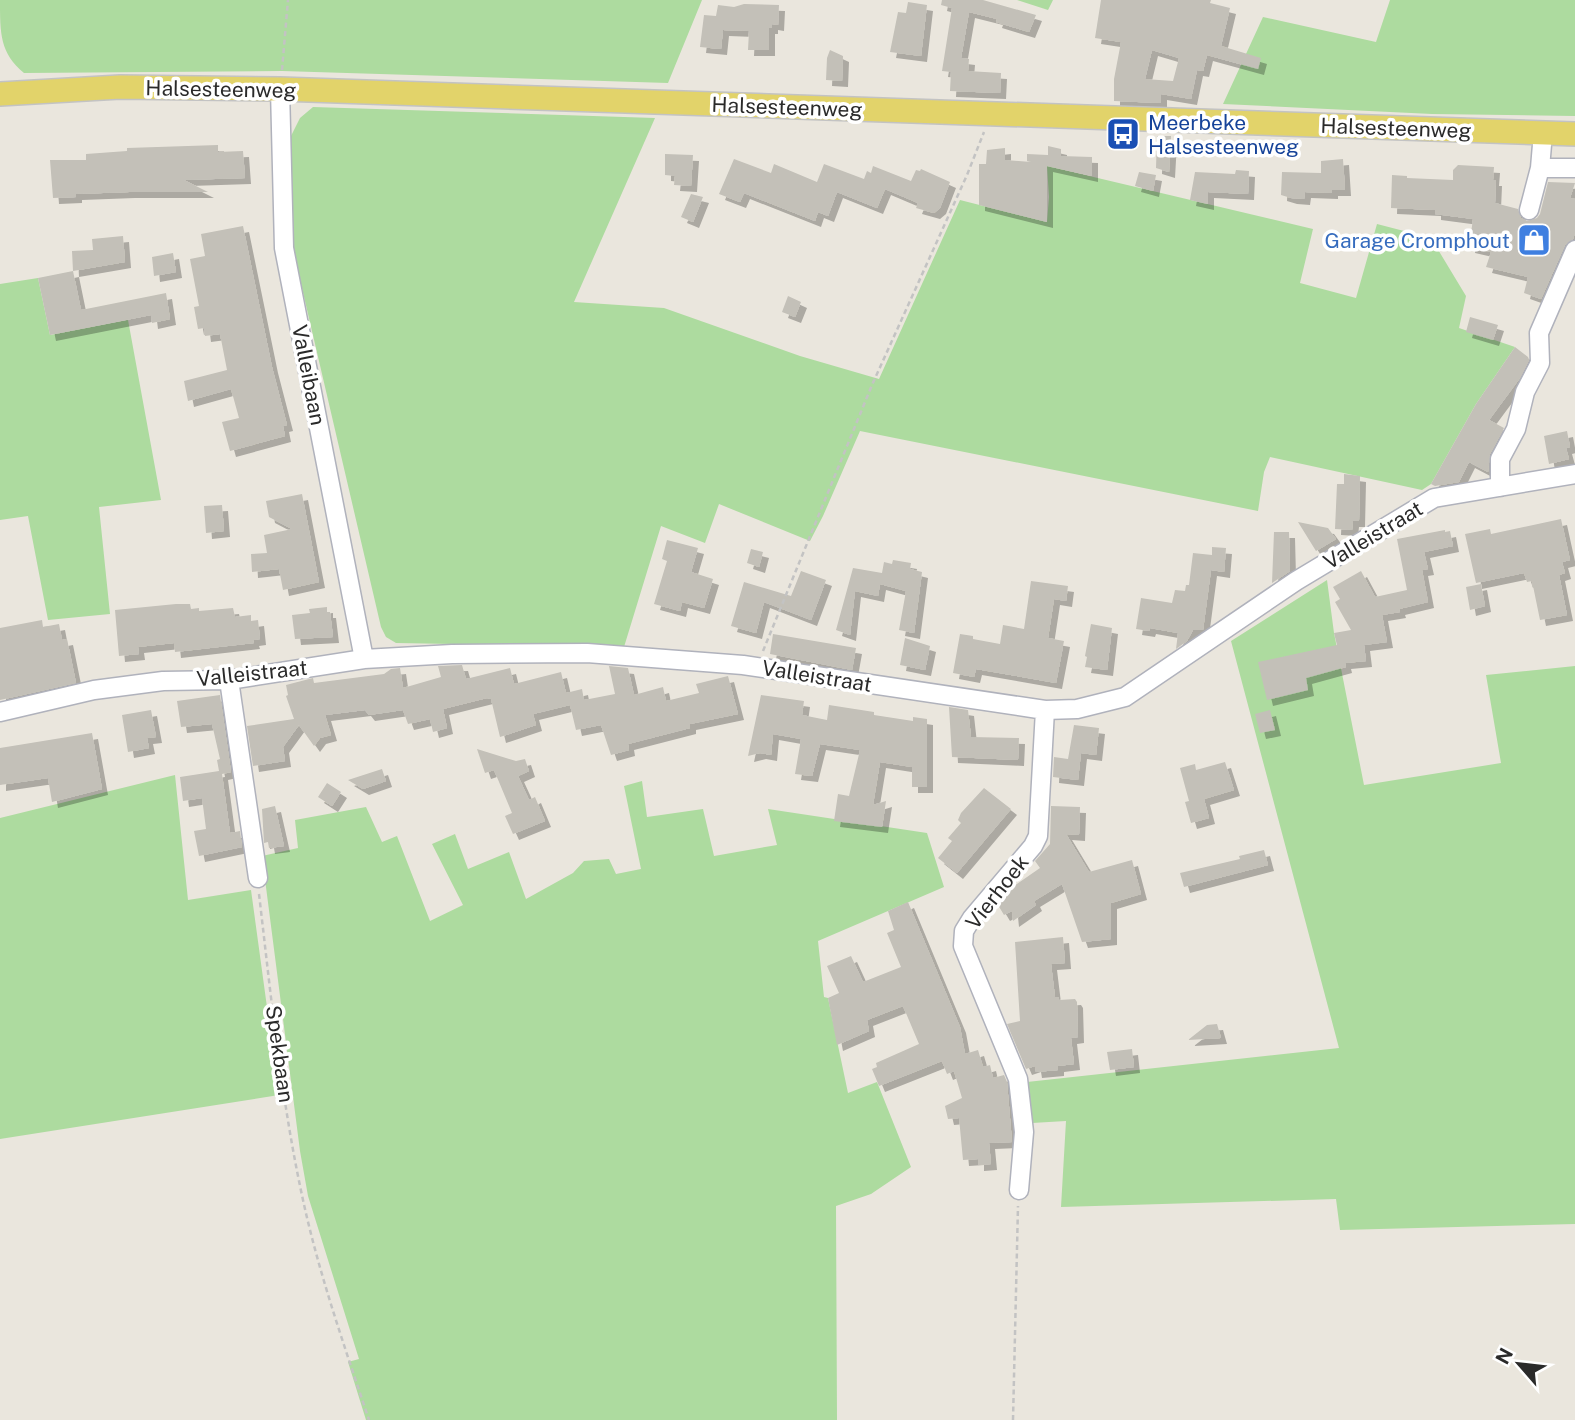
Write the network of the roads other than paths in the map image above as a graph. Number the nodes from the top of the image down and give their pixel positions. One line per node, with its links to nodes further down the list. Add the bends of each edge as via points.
1 (280, 89): 2 (main road, Halsesteenweg, via 120,87); 3 (main road, Halsesteenweg); 11 (street, Valleibaan, via 284,248)
2 (0, 94)
3 (1544, 133): 4 (main road, Halsesteenweg); 5 (street)
4 (1575, 134)
5 (1540, 168): 6 (street); 7 (street)
6 (1575, 168)
7 (1528, 210)
8 (1575, 250): 10 (street, via 1539,333 1540,363 1500,459)
9 (1575, 474): 10 (street, Valleistraat)
10 (1500, 487): 13 (street, Valleistraat, via 1434,498 1296,581 1125,696 1076,709)
11 (364, 659): 12 (street, Valleistraat); 13 (street, Valleistraat, via 587,653 672,658)
12 (229, 680): 14 (street, Valleistraat, via 163,681 94,690); 15 (street)
13 (1045, 710): 16 (street, Vierhoek, via 1038,836 972,918 963,939 1018,1079 1024,1132)
14 (0, 712)
15 (258, 878)
16 (1019, 1189)

